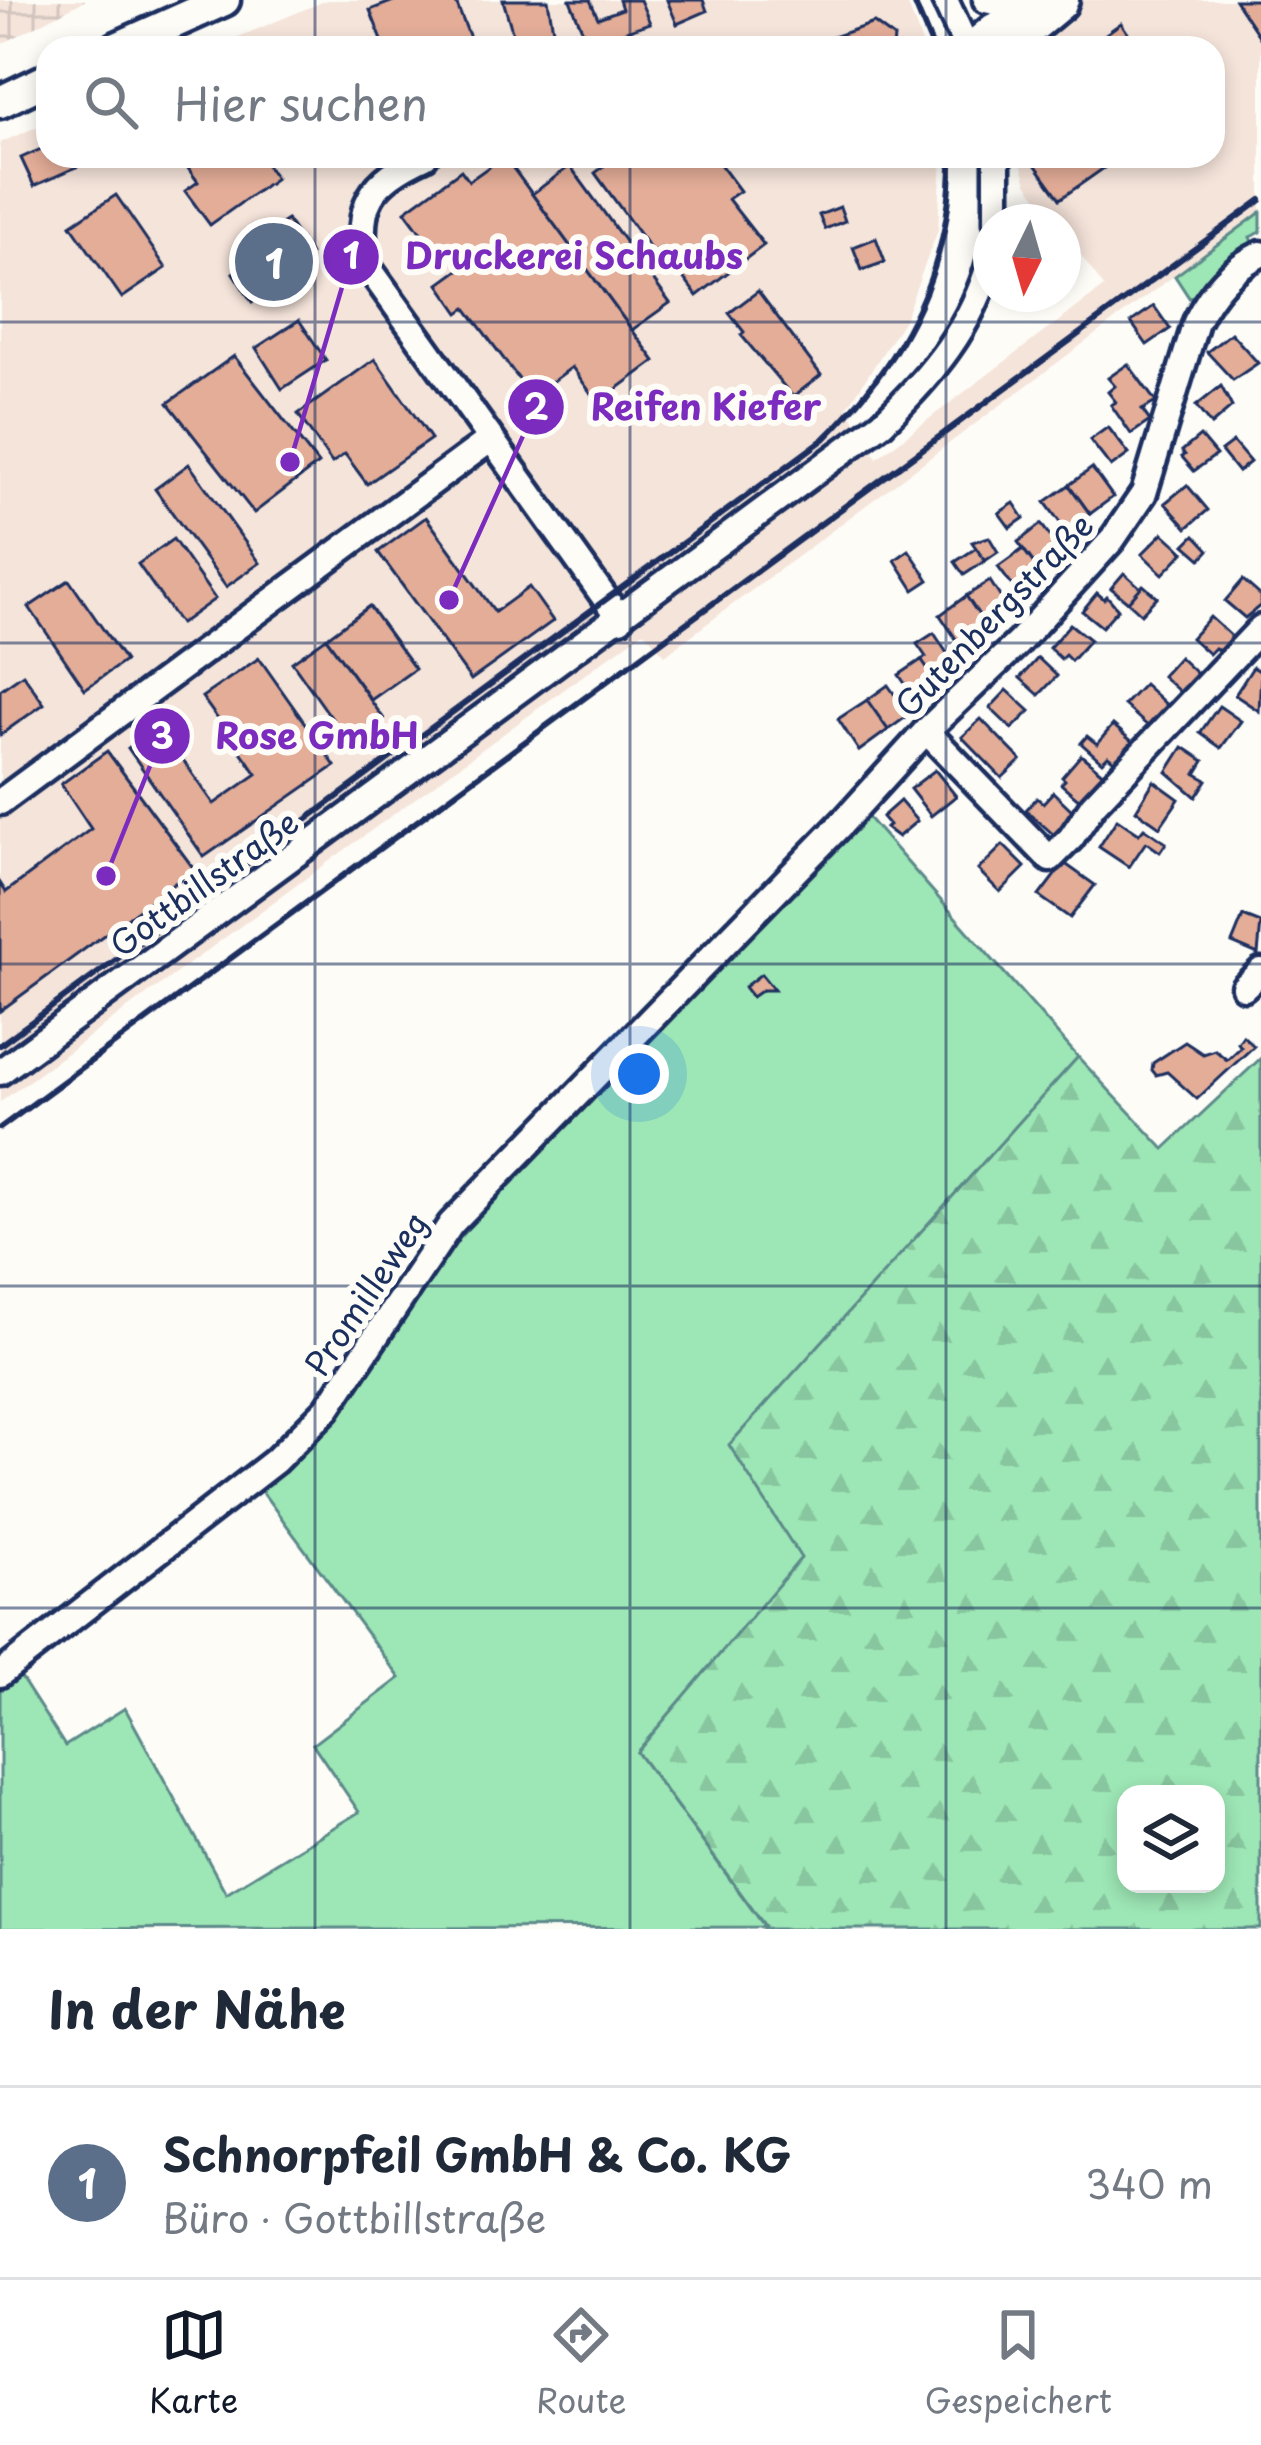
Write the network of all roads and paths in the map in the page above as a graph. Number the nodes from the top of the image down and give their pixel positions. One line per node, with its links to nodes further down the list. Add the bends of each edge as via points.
1 (224, 0): 6 (main road)
2 (945, 0): 7 (street)
3 (986, 0): 5 (street)
4 (1068, 0): 5 (street); 9 (street)
5 (1034, 10): 8 (street)
6 (144, 36)
7 (962, 36)
8 (980, 36)
9 (1024, 36)
10 (36, 85): 11 (main road)
11 (0, 102)
12 (398, 168): 17 (street, via 365,204 366,264)
13 (997, 168): 14 (street)
14 (997, 204)
15 (1261, 254): 20 (street, Gutenbergstraße, via 1224,279 1196,322 1144,493 1126,522)
16 (973, 309): 18 (street, Gottbillstraße, via 920,386 882,423)
17 (491, 439): 18 (street); 21 (street)
18 (620, 619): 23 (street, Gottbillstraße)
19 (1261, 628): 20 (street, via 1050,859)
20 (926, 731): 22 (street, Gutenbergstraße)
21 (0, 802)
22 (754, 914): 24 (street, Promilleweg, via 451,1223 327,1409 275,1461)
23 (0, 1072)
24 (0, 1674)

